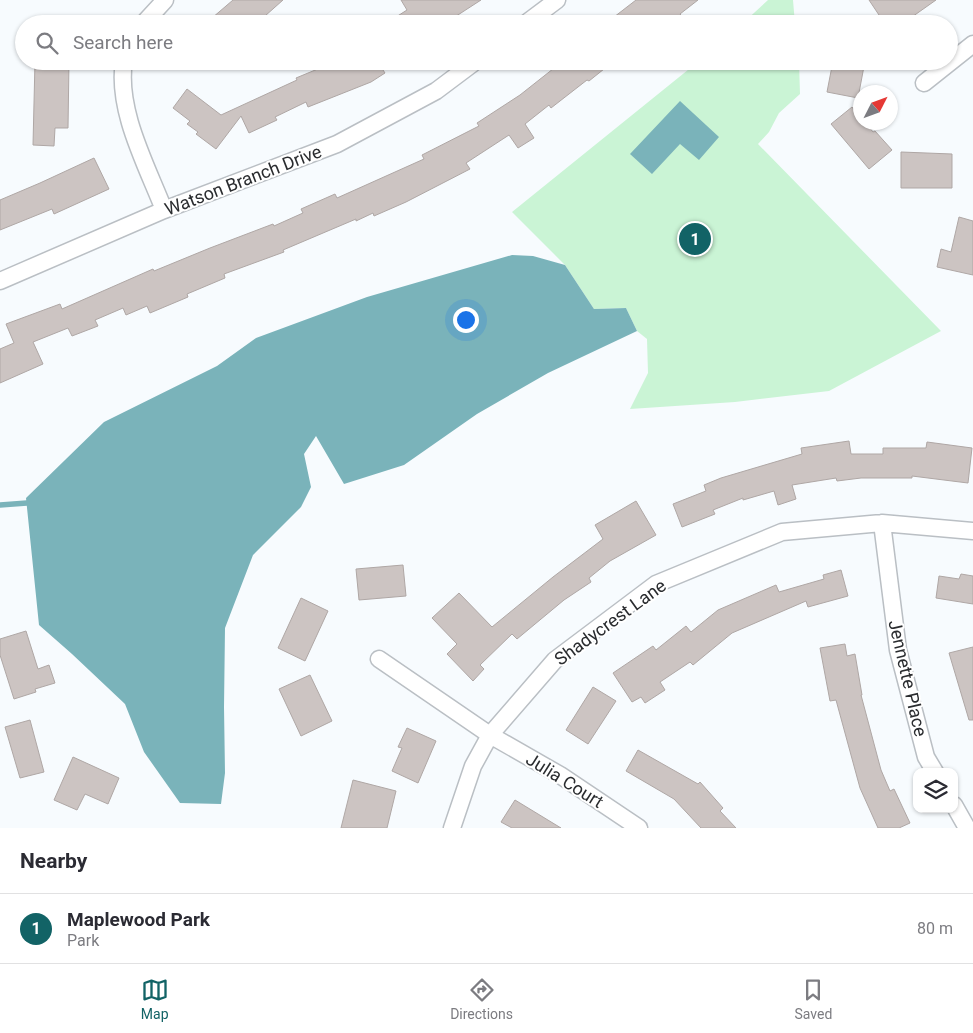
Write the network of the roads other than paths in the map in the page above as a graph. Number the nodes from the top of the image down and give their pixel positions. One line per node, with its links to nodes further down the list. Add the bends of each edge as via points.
1 (165, 0): 3 (street)
2 (557, 0): 4 (street)
3 (151, 15)
4 (538, 15)
5 (973, 44): 6 (street)
6 (958, 56)
7 (124, 70): 11 (street, via 123,97 129,120)
8 (464, 70): 11 (street, Watson Branch Drive, via 436,91 337,144)
9 (940, 70): 10 (street)
10 (924, 83)
11 (164, 210): 12 (street, Watson Branch Drive)
12 (0, 281)
13 (882, 523): 14 (street, Shadycrest Lane); 16 (street, Shadycrest Lane, via 782,532 656,584 555,660); 17 (street, Jennette Place, via 898,650 926,757)
14 (973, 531)
15 (379, 659): 16 (street, Julia Court)
16 (490, 734): 19 (street, Shadycrest Lane, via 473,766); 20 (street, Julia Court, via 560,775)
17 (933, 768)
18 (958, 812): 21 (street)
19 (452, 828)
20 (639, 828)
21 (967, 828)

